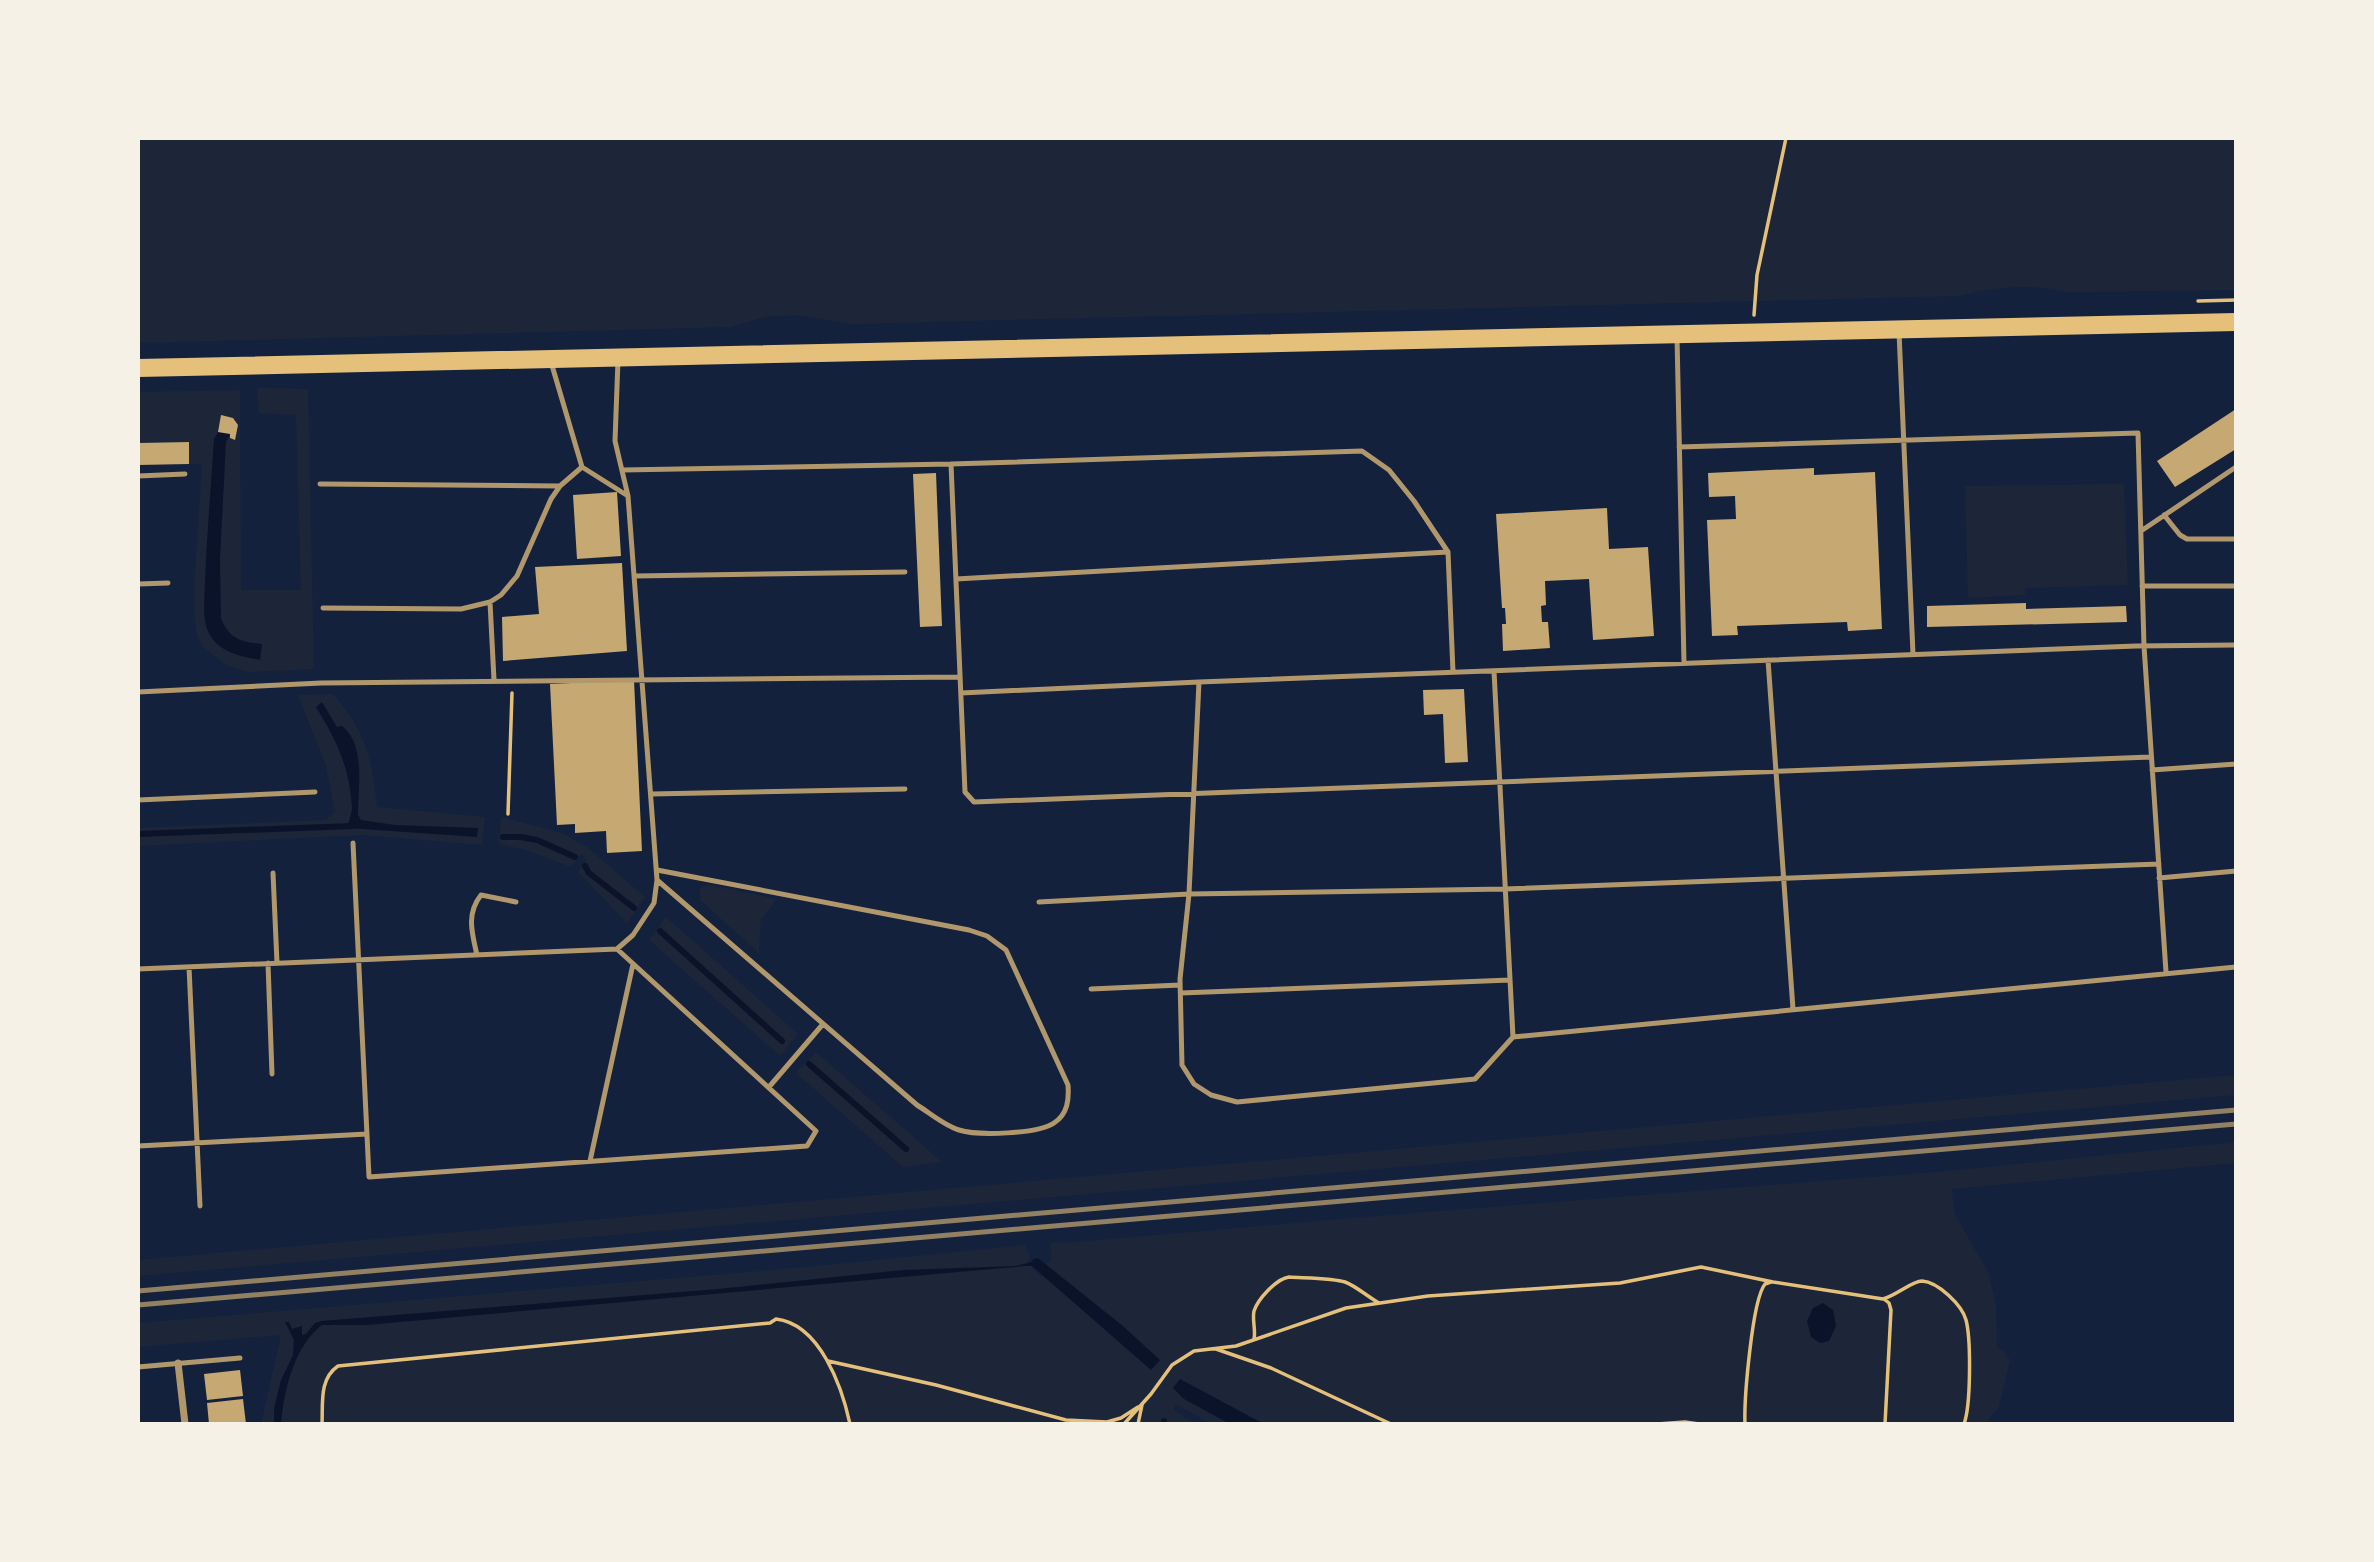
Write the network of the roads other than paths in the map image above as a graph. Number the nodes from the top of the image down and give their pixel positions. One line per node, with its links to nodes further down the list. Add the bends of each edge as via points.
1 (2236, 322): 2 (main road)
2 (1899, 329): 3 (main road); 7 (lane)
3 (1677, 334): 4 (main road); 8 (lane)
4 (618, 357): 5 (main road); 12 (lane, via 615,441)
5 (550, 359): 6 (main road); 10 (lane)
6 (138, 368)
7 (1904, 440): 8 (lane); 19 (lane, via 2138,433); 33 (lane)
8 (1679, 447): 35 (lane)
9 (951, 464): 12 (lane); 21 (lane, via 1362,451 1389,470); 24 (lane)
10 (582, 467): 16 (lane); 17 (lane)
11 (2236, 467): 18 (lane)
12 (622, 470): 17 (lane)
13 (185, 474): 14 (lane)
14 (138, 476)
15 (320, 484): 16 (lane)
16 (560, 486): 29 (lane, via 517,576)
17 (628, 496): 23 (lane)
18 (2164, 515): 19 (lane); 20 (lane, via 2188,539)
19 (2141, 531): 27 (lane)
20 (2236, 539)
21 (1448, 552): 24 (lane); 37 (lane)
22 (905, 572): 23 (lane)
23 (635, 576): 39 (lane)
24 (956, 579): 38 (lane)
25 (168, 583): 26 (lane)
26 (138, 584)
27 (2142, 586): 28 (lane); 32 (lane)
28 (2236, 586)
29 (490, 602): 30 (lane, via 461,609); 40 (lane)
30 (323, 608)
31 (2236, 645): 32 (lane)
32 (2144, 646): 33 (lane); 44 (lane)
33 (1913, 654): 34 (lane)
34 (1768, 660): 35 (lane); 47 (lane)
35 (1684, 663): 36 (lane)
36 (1494, 671): 37 (lane); 48 (lane)
37 (1453, 672): 41 (lane)
38 (960, 677): 39 (lane); 43 (lane)
39 (642, 678): 40 (lane); 51 (lane)
40 (494, 680): 42 (lane)
41 (1199, 682): 43 (lane); 52 (lane)
42 (138, 692)
43 (961, 693): 52 (lane, via 965,792 974,802)
44 (2151, 757): 46 (lane); 47 (lane)
45 (2236, 764): 46 (lane)
46 (2152, 770): 55 (lane)
47 (1776, 772): 48 (lane); 59 (lane)
48 (1499, 783): 52 (lane); 62 (lane)
49 (905, 789): 51 (lane)
50 (315, 792): 53 (lane)
51 (651, 794): 56 (lane)
52 (1193, 795): 63 (lane)
53 (138, 800)
54 (353, 844): 68 (lane)
55 (2158, 864): 59 (lane); 60 (lane)
56 (657, 870): 61 (lane); 81 (lane, via 987,936 1006,950 1068,1084 1069,1101 1053,1124 982,1134 957,1129 917,1105)
57 (2236, 871): 60 (lane)
58 (273, 873): 69 (lane)
59 (1784, 878): 62 (lane); 80 (lane)
60 (2159, 878): 75 (lane)
61 (657, 880): 66 (lane, via 654,903 633,935); 81 (lane)
62 (1505, 889): 63 (lane); 76 (lane)
63 (1189, 894): 65 (lane); 77 (lane)
64 (516, 901): 67 (lane, via 481,895 474,904 470,922)
65 (1039, 902)
66 (617, 949): 67 (lane); 71 (lane)
67 (477, 955): 68 (lane)
68 (360, 960): 69 (lane); 85 (lane)
69 (277, 963): 70 (lane)
70 (268, 964): 72 (lane); 83 (lane)
71 (633, 964): 84 (lane); 88 (lane)
72 (189, 967): 74 (lane); 86 (lane)
73 (2236, 967): 75 (lane)
74 (138, 969)
75 (2166, 972): 80 (lane)
76 (1510, 980): 79 (lane); 82 (lane)
77 (1180, 985): 78 (lane); 79 (lane)
78 (1091, 989)
79 (1181, 993): 82 (lane, via 1182,1065 1194,1084 1211,1095 1237,1102 1475,1079)
80 (1793, 1009): 82 (lane)
81 (823, 1024): 84 (lane)
82 (1513, 1037)
83 (272, 1074)
84 (769, 1087): 88 (lane, via 816,1131 807,1146)
85 (367, 1135): 86 (lane); 88 (lane, via 369,1177)
86 (197, 1143): 87 (lane); 89 (lane)
87 (138, 1146)
88 (590, 1161)
89 (200, 1206)
90 (240, 1358): 91 (lane)
91 (178, 1363): 92 (lane); 93 (street)
92 (138, 1367)
93 (186, 1424)

